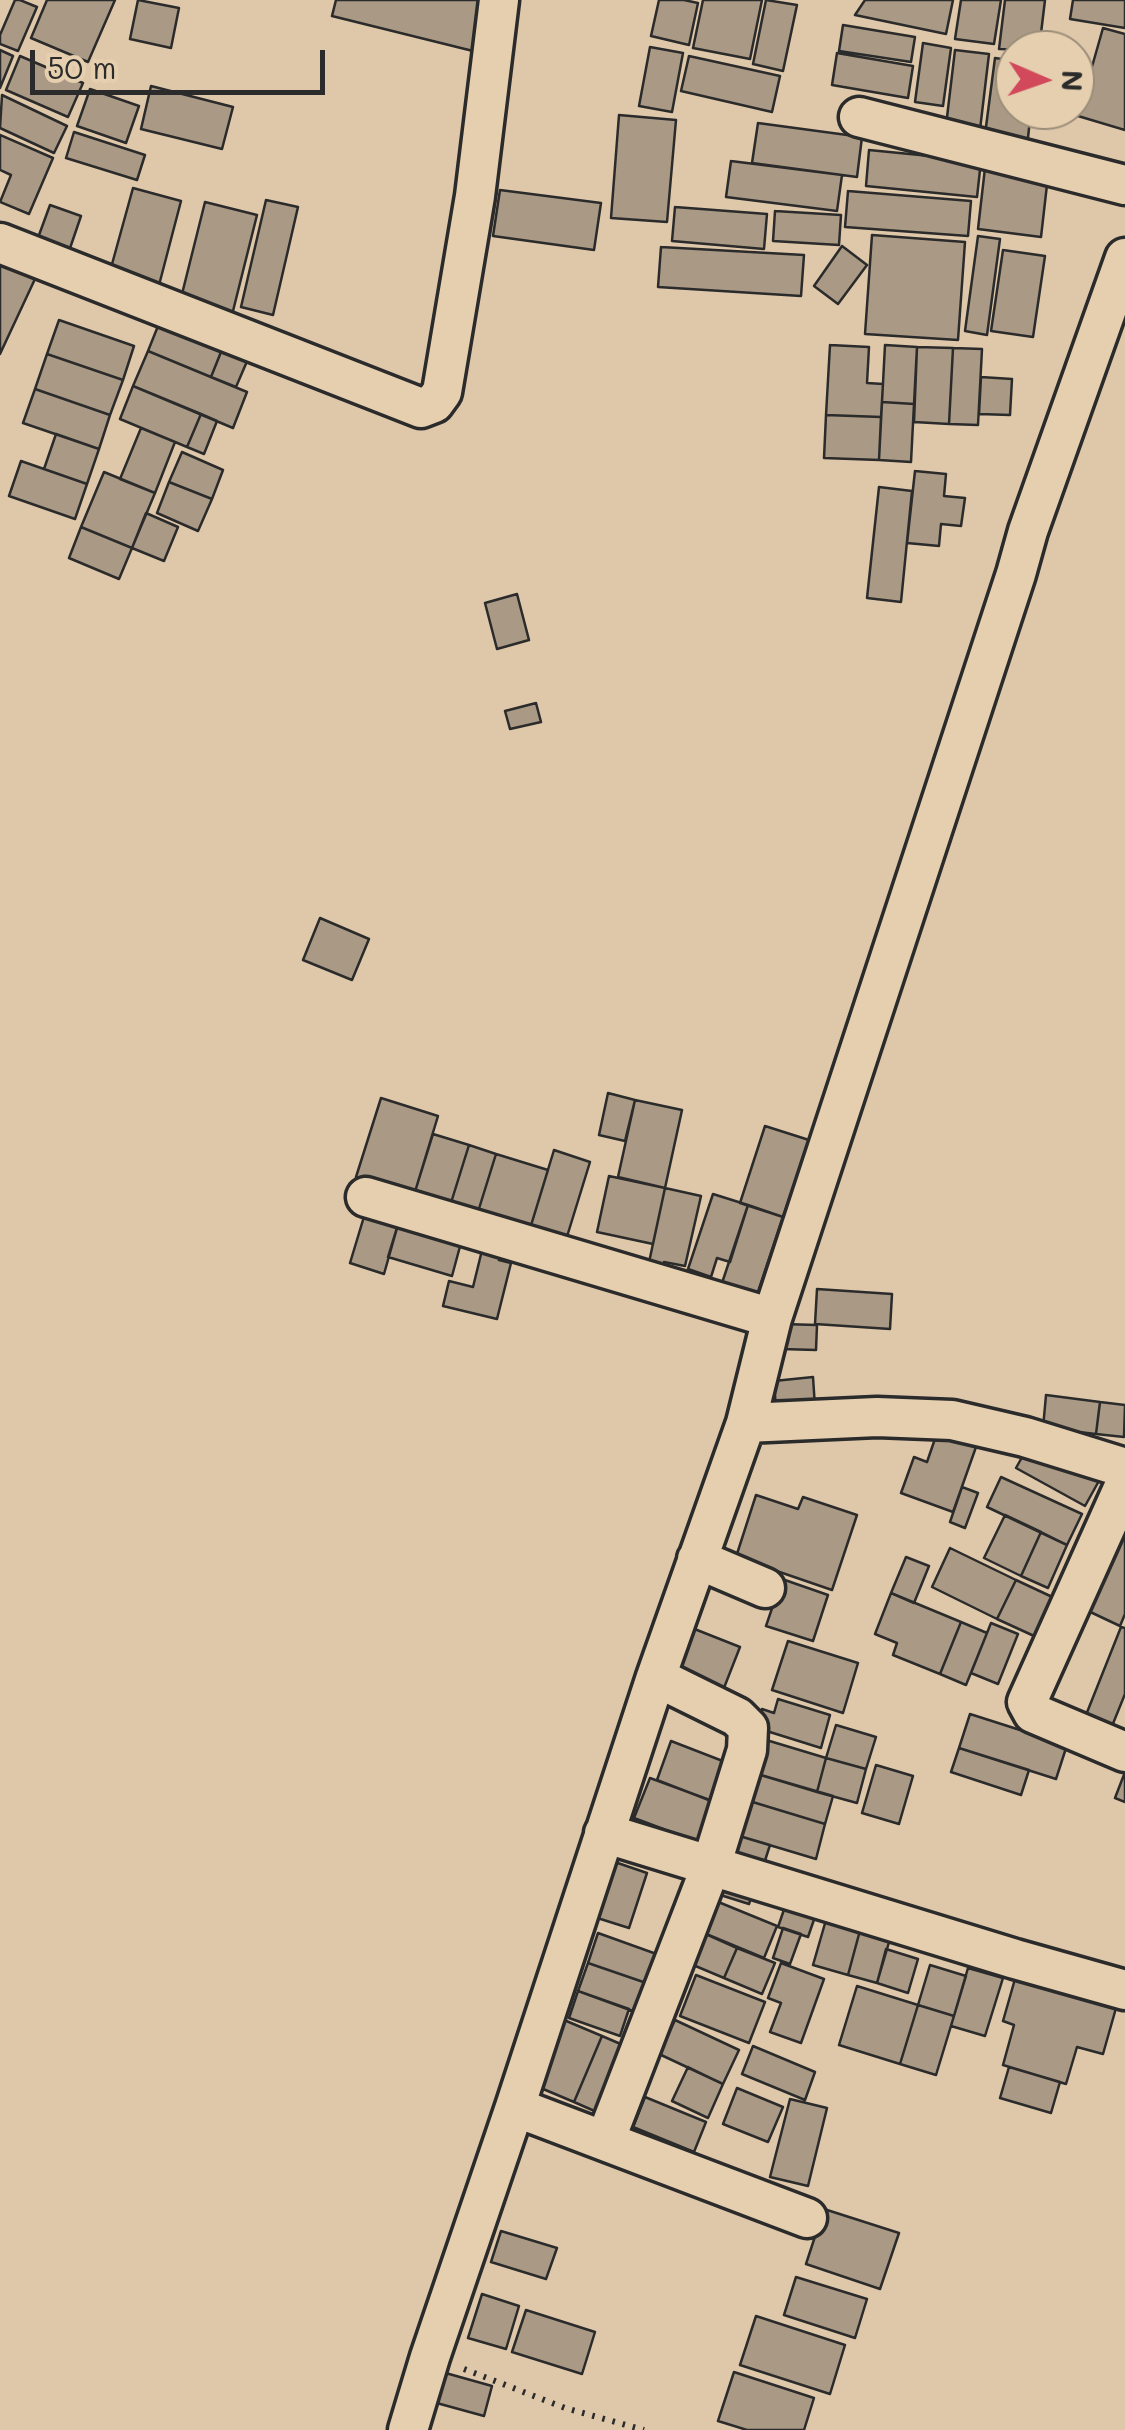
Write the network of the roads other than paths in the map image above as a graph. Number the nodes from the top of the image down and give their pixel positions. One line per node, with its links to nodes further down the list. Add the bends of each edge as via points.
1 (500, 0): 4 (street, via 475,196 442,392 434,403 421,408)
2 (859, 118): 3 (street)
3 (1125, 185)
4 (0, 243)
5 (1125, 258): 7 (street, via 1028,531)
6 (366, 1197): 7 (street)
7 (772, 1318): 8 (street)
8 (753, 1394): 9 (street, via 878,1417 952,1420); 11 (street)
9 (1125, 1468)
10 (1125, 1484): 14 (street, via 1027,1702 1033,1713)
11 (697, 1559): 12 (street); 13 (street)
12 (766, 1588)
13 (656, 1677): 15 (street); 16 (street, via 748,1728 748,1750)
14 (1125, 1752)
15 (604, 1834): 16 (street); 18 (street)
16 (711, 1866): 17 (street); 19 (street)
17 (1125, 1990)
18 (515, 2107): 19 (street); 21 (street)
19 (605, 2141): 20 (street)
20 (807, 2218)
21 (408, 2430)

